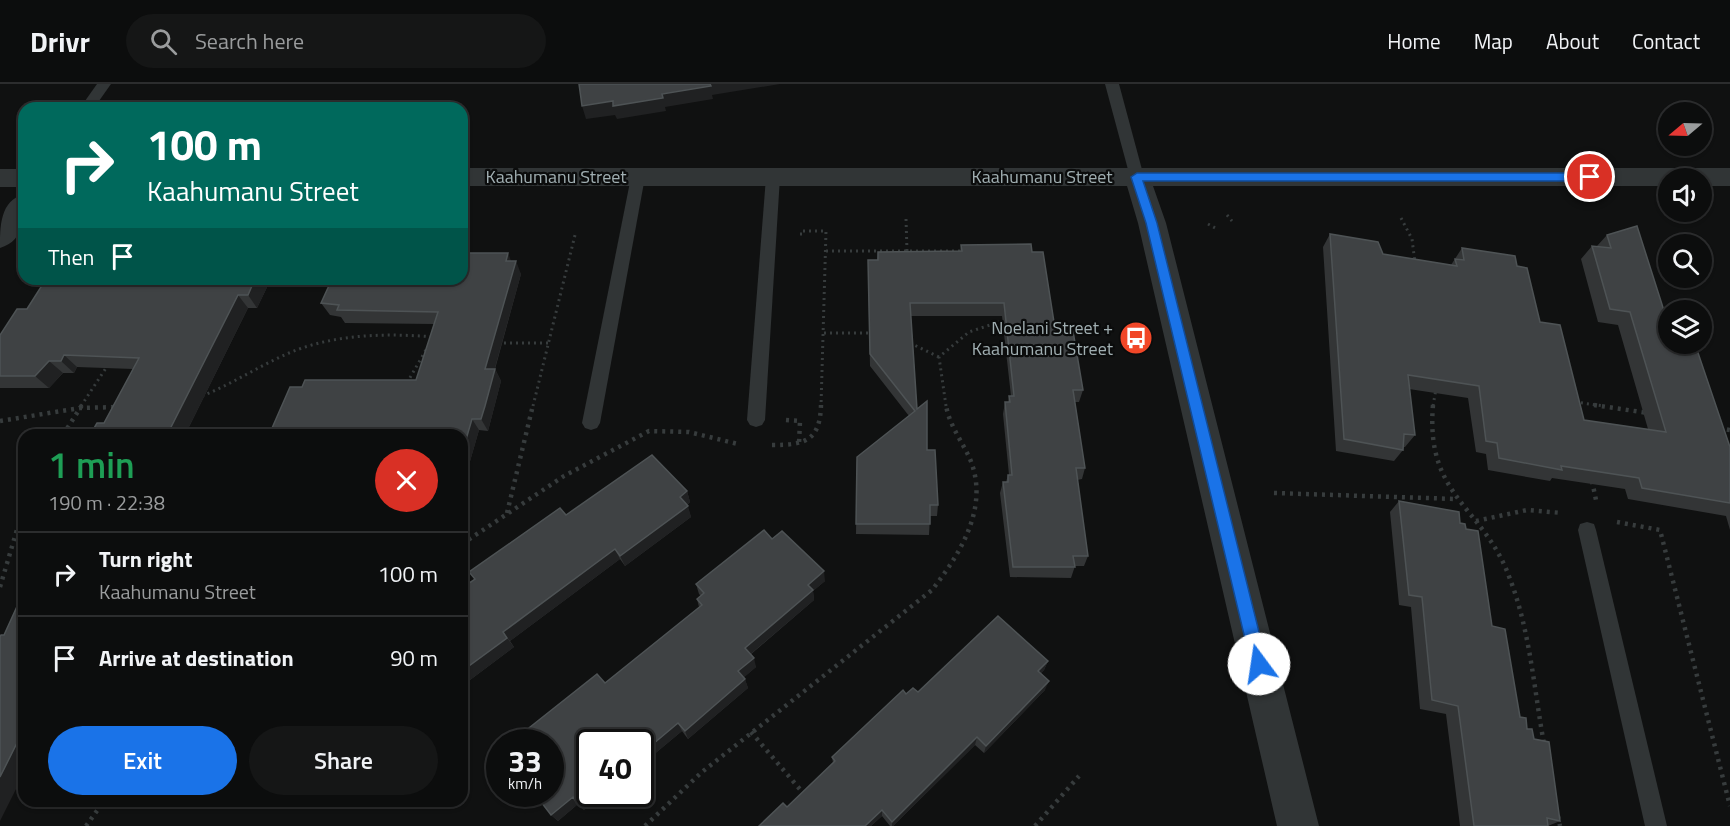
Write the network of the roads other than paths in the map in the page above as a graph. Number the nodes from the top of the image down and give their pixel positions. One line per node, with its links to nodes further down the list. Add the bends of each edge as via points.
1 (104, 84): 3 (lane)
2 (1112, 84): 7 (lane)
3 (91, 102)
4 (468, 177): 5 (street, Kaahumanu Street)
5 (638, 177): 6 (street, Kaahumanu Street); 14 (lane)
6 (773, 177): 7 (street, Kaahumanu Street); 13 (lane)
7 (1137, 177): 8 (street, Kaahumanu Street); 16 (street, via 1152,223)
8 (1730, 177)
9 (0, 178): 10 (street)
10 (18, 178)
11 (18, 211): 12 (street)
12 (0, 238)
13 (756, 420)
14 (591, 423)
15 (1587, 530): 17 (lane)
16 (1298, 826)
17 (1656, 826)

